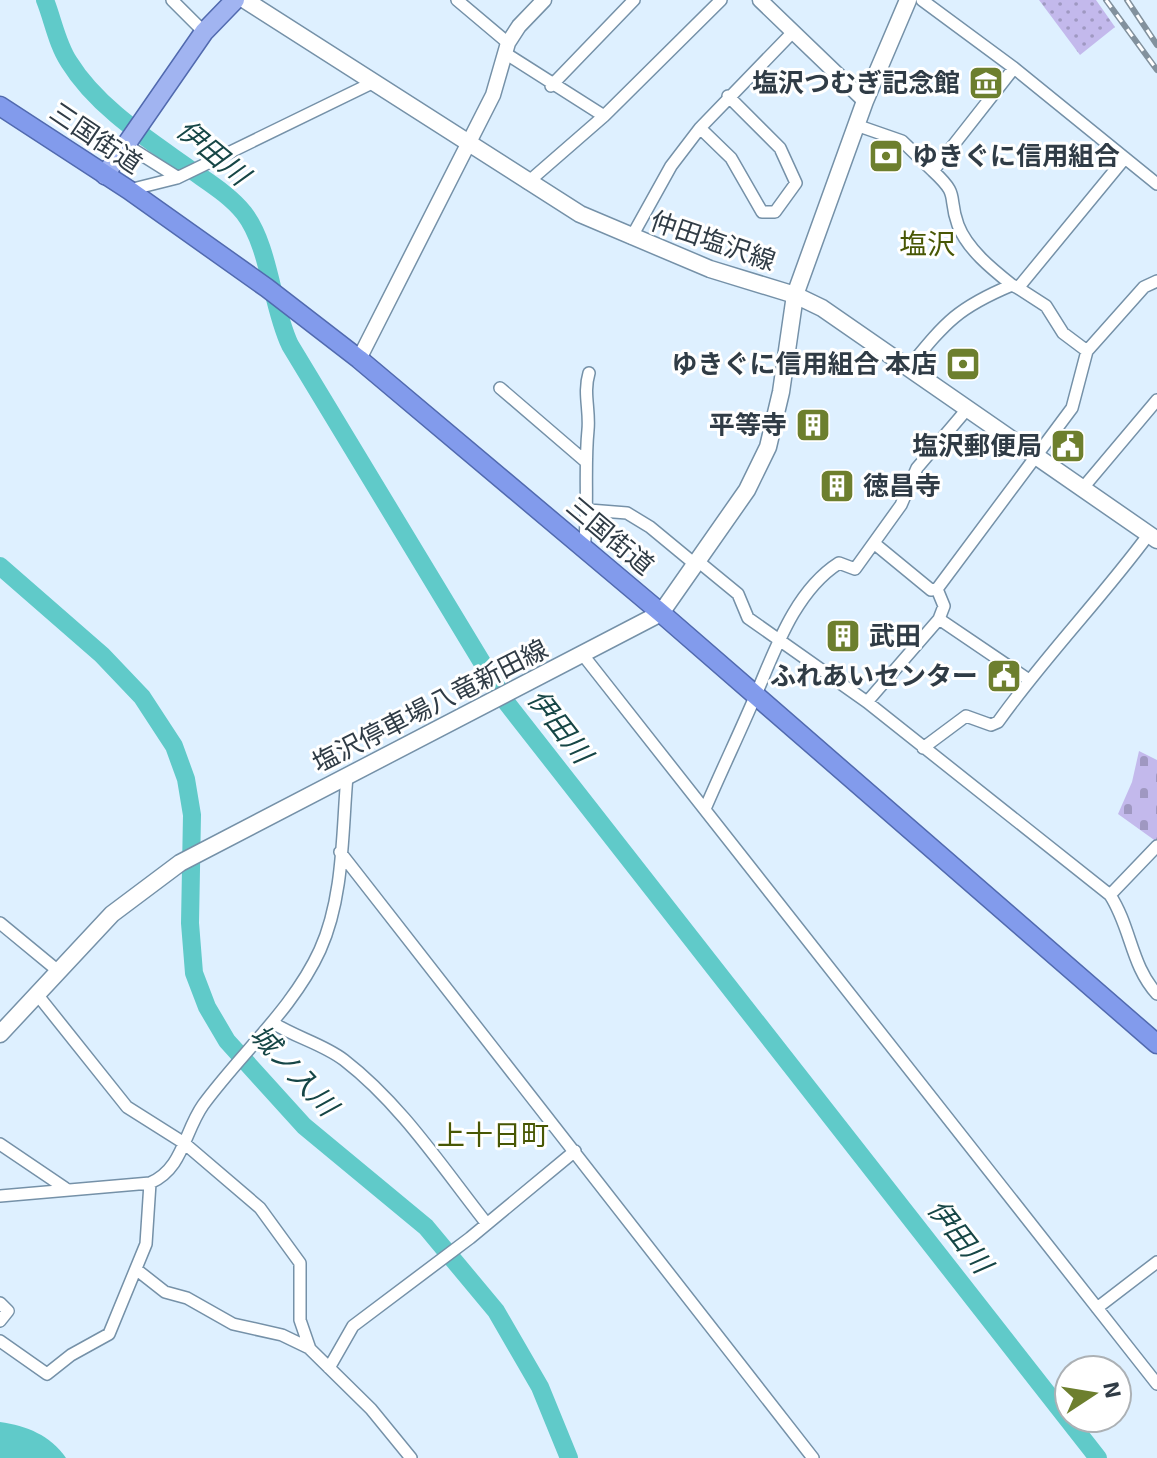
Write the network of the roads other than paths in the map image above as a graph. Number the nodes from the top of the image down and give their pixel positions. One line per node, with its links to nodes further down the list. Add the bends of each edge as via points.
1 (172, 0): 11 (street)
2 (235, 0): 11 (main road)
3 (245, 0): 15 (main road, 仲田塩沢線)
4 (457, 0): 13 (street)
5 (544, 0): 13 (street)
6 (634, 0): 16 (street)
7 (721, 0): 20 (street)
8 (760, 0): 12 (street)
9 (908, 0): 18 (main road)
10 (922, 0): 14 (street)
11 (204, 32): 24 (main road)
12 (792, 33): 17 (street); 18 (street)
13 (506, 48): 16 (street); 23 (street, via 493,95)
14 (1014, 68): 25 (street); 26 (street)
15 (372, 83): 23 (main road, 仲田塩沢線); 28 (street)
16 (551, 86): 20 (street)
17 (728, 96): 22 (street); 22 (street, via 780,148 796,183 775,212 762,212 731,158)
18 (865, 101): 21 (main road)
19 (0, 106): 27 (highway, 三国街道)
20 (604, 116): 29 (street)
21 (856, 125): 26 (street, via 902,141); 35 (main road)
22 (700, 128): 32 (street, via 671,166)
23 (470, 143): 29 (main road, 仲田塩沢線); 37 (street)
24 (126, 145): 27 (main road); 28 (street)
25 (1125, 158): 30 (street); 34 (street)
26 (933, 171): 34 (street, via 952,189 965,238)
27 (105, 175): 31 (highway, 三国街道)
28 (177, 178): 31 (street)
29 (527, 183): 32 (main road, 仲田塩沢線)
30 (1157, 184)
31 (129, 190): 37 (highway, 三国街道)
32 (631, 238): 35 (main road, 仲田塩沢線)
33 (1157, 281): 36 (street, via 1144,287)
34 (1015, 286): 36 (street, via 1046,306 1063,333); 38 (street, via 950,317)
35 (795, 295): 38 (main road, 仲田塩沢線); 50 (main road, via 768,447 747,490)
36 (1087, 351): 43 (street, via 1072,408)
37 (359, 359): 49 (highway, 三国街道)
38 (909, 367): 42 (main road, 仲田塩沢線)
39 (589, 373): 44 (street)
40 (500, 388): 44 (street)
41 (1157, 400): 45 (street)
42 (968, 408): 43 (main road, 仲田塩沢線); 48 (street, via 917,468)
43 (1036, 454): 45 (main road, 仲田塩沢線); 51 (street)
44 (585, 461): 46 (street)
45 (1082, 489): 47 (main road, 仲田塩沢線)
46 (589, 510): 49 (street); 50 (street, via 627,513)
47 (1153, 537): 56 (street)
48 (875, 544): 51 (street, via 931,590); 54 (street, via 855,569 839,563 827,570)
49 (584, 549): 52 (highway, 三国街道)
50 (697, 564): 52 (main road); 54 (street, via 738,594 748,618)
51 (937, 589): 53 (street, via 944,606)
52 (661, 613): 55 (main road, 塩沢停車場八竜新田線); 57 (highway, 三国街道)
53 (939, 619): 56 (street); 58 (street)
54 (779, 638): 57 (street); 58 (street)
55 (583, 655): 60 (main road, 塩沢停車場八竜新田線); 61 (street)
56 (1029, 680): 59 (street, via 998,722 991,725 966,716)
57 (754, 697): 61 (street); 71 (highway, 三国街道)
58 (867, 702): 59 (street)
59 (923, 748): 64 (street)
60 (347, 776): 63 (street); 66 (main road, 塩沢停車場八竜新田線, via 180,863 112,914)
61 (705, 809): 82 (street)
62 (1157, 846): 64 (street)
63 (340, 852): 69 (street, via 337,892 320,950); 74 (street)
64 (1110, 895): 68 (street, via 1122,914 1143,979)
65 (0, 923): 66 (street)
66 (57, 970): 67 (main road)
67 (36, 993): 70 (main road); 72 (street, via 127,1107)
68 (1157, 994)
69 (273, 1023): 72 (street, via 203,1106); 78 (street, via 300,1040 324,1046 388,1098)
70 (0, 1034)
71 (1157, 1044)
72 (184, 1143): 75 (street, via 175,1164); 85 (street, via 260,1208 300,1263 300,1320)
73 (0, 1144): 76 (street)
74 (575, 1151): 78 (street); 89 (street)
75 (150, 1183): 76 (street); 80 (street, via 146,1244)
76 (65, 1188): 77 (street)
77 (0, 1196)
78 (487, 1224): 86 (street, via 353,1326)
79 (1157, 1262): 82 (street)
80 (137, 1270): 84 (street, via 109,1334 47,1374); 85 (street, via 165,1292 233,1324 282,1335)
81 (0, 1303): 83 (street, via 8,1311)
82 (1097, 1308): 87 (street)
83 (0, 1321)
84 (0, 1341)
85 (310, 1349): 86 (street)
86 (329, 1368): 88 (street)
87 (1157, 1384)
88 (411, 1458)
89 (813, 1458)

